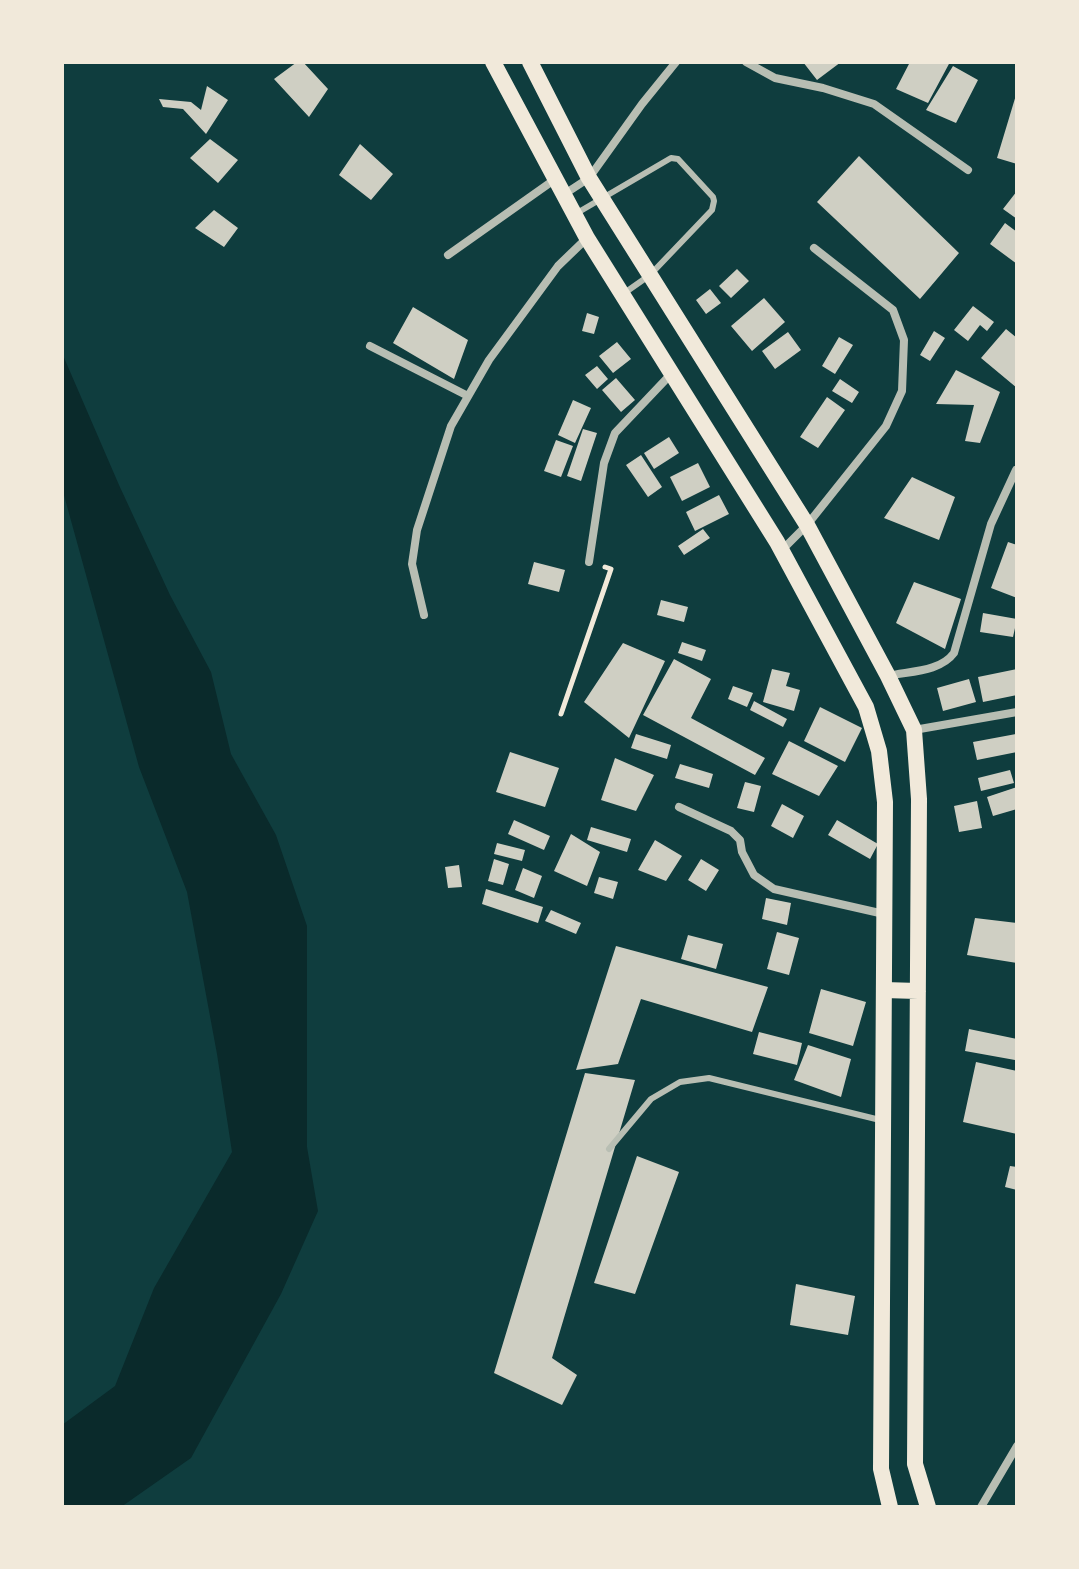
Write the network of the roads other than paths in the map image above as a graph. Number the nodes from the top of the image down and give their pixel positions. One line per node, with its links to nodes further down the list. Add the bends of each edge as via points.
1 (493, 62): 7 (main road)
2 (530, 62): 6 (main road)
3 (676, 62): 6 (street)
4 (746, 62): 5 (street, via 775,78 874,104)
5 (968, 170)
6 (589, 178): 8 (street); 9 (main road)
7 (554, 180): 8 (main road); 13 (street)
8 (563, 195): 10 (main road)
9 (602, 199): 10 (lane); 14 (main road); 14 (lane, via 671,158 678,159 713,197 712,210)
10 (573, 214): 11 (main road)
11 (587, 238): 15 (main road); 18 (street, via 558,266)
12 (814, 248): 20 (street, via 893,310 904,340 902,391 886,426)
13 (448, 255)
14 (650, 275): 15 (lane); 20 (main road)
15 (622, 295): 17 (main road)
16 (370, 346): 18 (street)
17 (671, 373): 21 (main road); 22 (street, via 615,433 604,463)
18 (468, 396): 23 (street, via 451,426 417,530 412,564)
19 (1016, 470): 24 (street, via 991,524 954,653 940,665)
20 (807, 525): 21 (street); 24 (main road)
21 (782, 551): 28 (main road, via 866,707 879,751 885,802)
22 (589, 562)
23 (424, 615)
24 (888, 676): 26 (main road)
25 (1017, 712): 26 (street)
26 (914, 730): 30 (main road)
27 (679, 807): 28 (street, via 731,831 754,875 774,889)
28 (884, 914): 29 (main road)
29 (884, 990): 30 (main road); 31 (main road)
30 (918, 991): 35 (main road, via 915,1464)
31 (883, 1121): 32 (lane, via 709,1078 680,1082 651,1099); 34 (main road, via 881,1469)
32 (609, 1149)
33 (1017, 1446): 36 (street)
34 (890, 1507)
35 (928, 1507)
36 (981, 1507)

